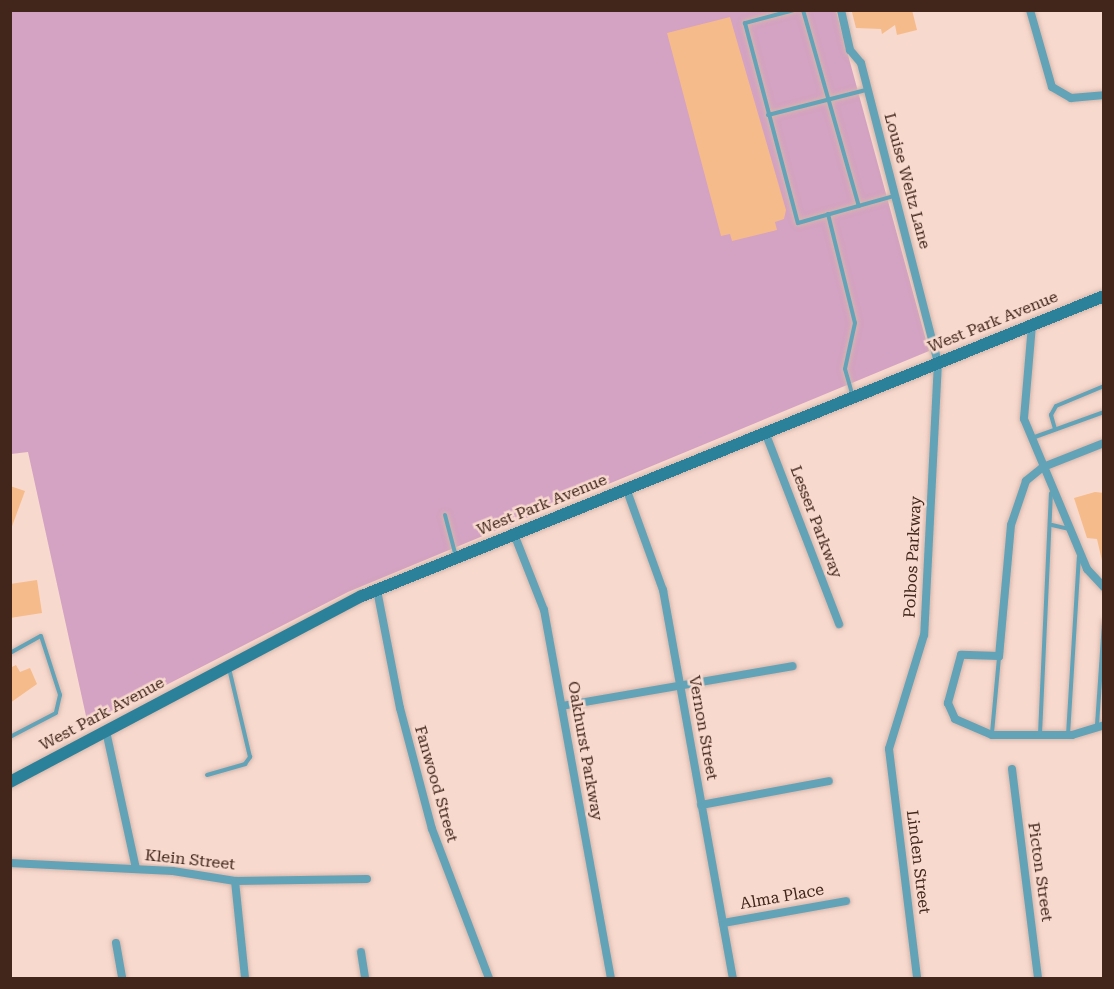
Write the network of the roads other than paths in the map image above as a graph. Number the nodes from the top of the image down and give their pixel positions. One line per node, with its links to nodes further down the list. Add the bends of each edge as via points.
1 (794, 10): 8 (lane, via 745,23)
2 (803, 10): 7 (lane)
3 (841, 10): 5 (street, Louise Weltz Lane)
4 (1030, 10): 6 (street, via 1052,87 1071,98)
5 (867, 90): 7 (lane); 9 (street, Louise Weltz Lane)
6 (1104, 95)
7 (831, 99): 8 (lane); 10 (lane)
8 (768, 115): 11 (lane, via 798,223)
9 (895, 196): 10 (lane); 14 (street, Louise Weltz Lane)
10 (859, 206): 11 (lane)
11 (828, 214): 16 (lane, via 855,323 844,369)
12 (1104, 296): 13 (street, West Park Avenue)
13 (1032, 325): 14 (street, West Park Avenue); 20 (street, via 1023,404)
14 (938, 362): 16 (street, West Park Avenue); 46 (street, Polbos Parkway, via 924,635)
15 (1104, 386): 18 (lane, via 1056,406 1051,415)
16 (853, 396): 19 (street, West Park Avenue)
17 (1104, 412): 18 (lane)
18 (1055, 429): 20 (lane)
19 (765, 432): 23 (street, West Park Avenue); 33 (street, Lesser Parkway)
20 (1032, 438): 22 (street)
21 (1104, 443): 22 (street)
22 (1043, 467): 25 (lane, via 1052,498); 26 (street); 35 (street, via 1026,481 1013,514)
23 (626, 488): 27 (street, West Park Avenue); 38 (street, Vernon Street, via 657,566)
24 (445, 514): 29 (lane)
25 (1052, 525): 26 (lane); 44 (lane)
26 (1073, 533): 28 (street)
27 (514, 534): 29 (street, West Park Avenue); 39 (street, Oakhurst Parkway, via 544,610)
28 (1080, 550): 30 (street); 43 (lane)
29 (456, 558): 31 (street, West Park Avenue)
30 (1104, 587)
31 (377, 590): 36 (street, West Park Avenue); 63 (street, Fanwood Street, via 399,708 432,829)
32 (1104, 621): 40 (lane)
33 (839, 624)
34 (10, 653): 45 (lane, via 41,636 60,694 56,713)
35 (999, 656): 42 (lane); 42 (street, via 961,655 948,698 955,719)
36 (228, 664): 41 (street, West Park Avenue); 48 (lane, via 250,757 245,764)
37 (793, 666): 38 (street)
38 (681, 687): 39 (street); 51 (street, Vernon Street)
39 (562, 706): 64 (street, Oakhurst Parkway)
40 (1100, 727): 43 (street)
41 (106, 731): 49 (street, West Park Avenue); 53 (street)
42 (992, 735): 44 (street)
43 (1068, 735): 44 (street)
44 (1040, 736)
45 (10, 737)
46 (890, 749): 66 (street, Linden Street)
47 (1012, 769): 67 (street, Picton Street)
48 (207, 775)
49 (12, 778)
50 (829, 781): 51 (street)
51 (701, 805): 57 (street, Vernon Street)
52 (10, 863): 53 (street, Klein Street)
53 (136, 869): 55 (street, Klein Street)
54 (367, 879): 55 (street, Klein Street)
55 (235, 881): 61 (street)
56 (846, 901): 57 (street, Alma Place)
57 (723, 923): 65 (street, Vernon Street)
58 (116, 943): 60 (street)
59 (361, 952): 62 (street)
60 (122, 978)
61 (245, 978)
62 (365, 978)
63 (489, 978)
64 (611, 978)
65 (733, 978)
66 (917, 978)
67 (1038, 978)

